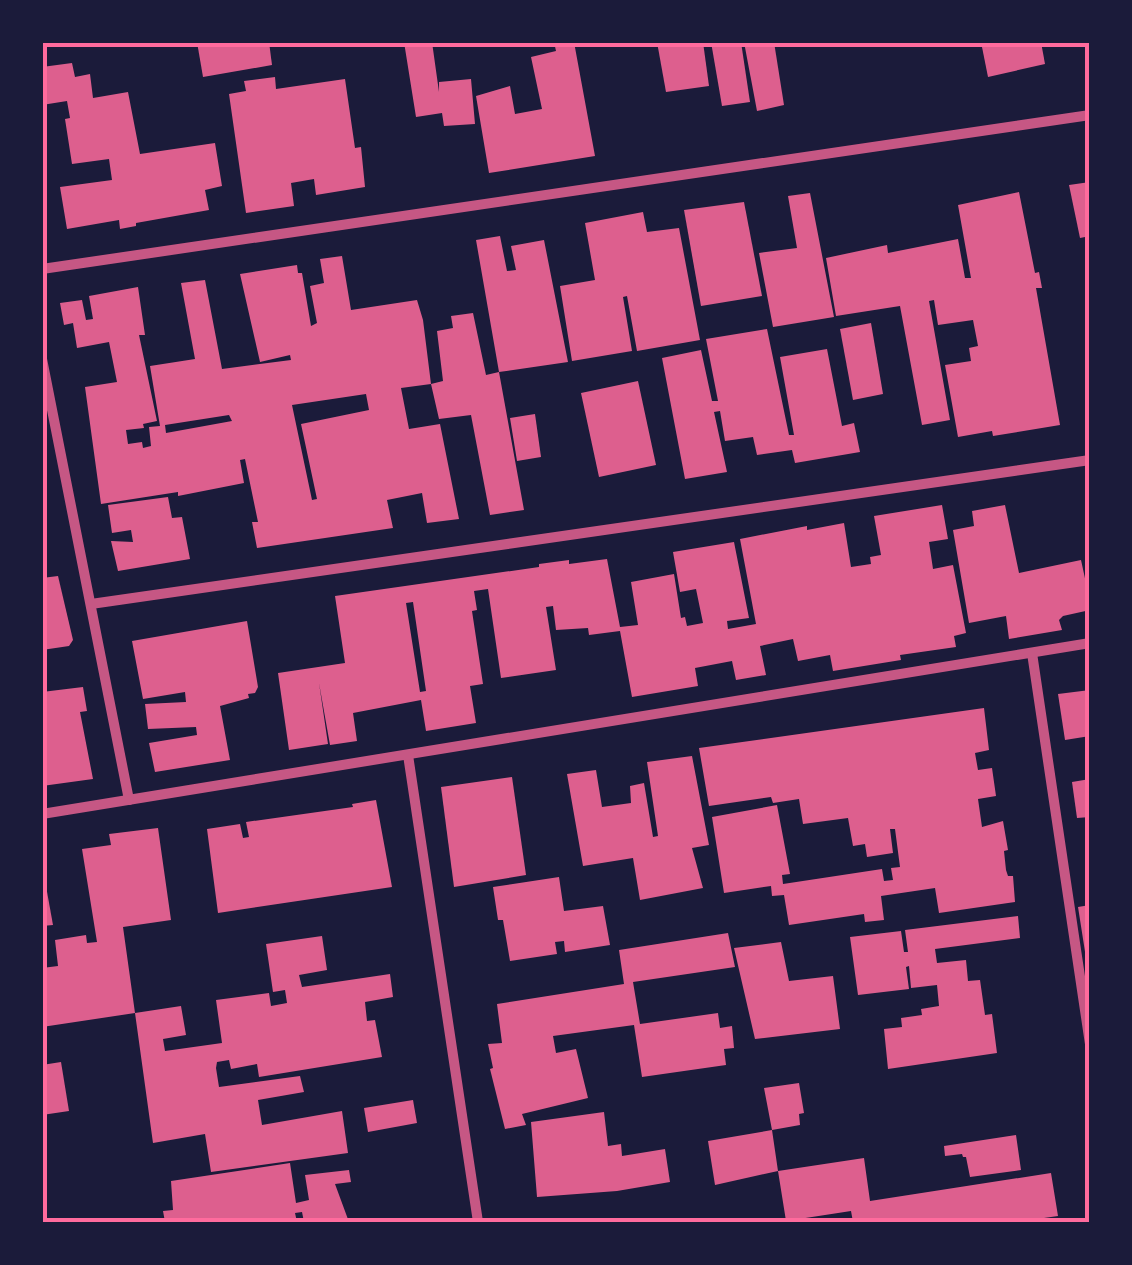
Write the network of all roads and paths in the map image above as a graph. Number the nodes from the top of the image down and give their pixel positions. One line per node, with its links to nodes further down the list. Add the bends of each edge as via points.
1 (1090, 115): 2 (street)
2 (42, 269)
3 (42, 359): 5 (street)
4 (1090, 460): 5 (street)
5 (91, 604): 9 (street)
6 (1090, 643): 7 (street)
7 (1032, 652): 8 (street); 11 (street)
8 (408, 755): 9 (street); 12 (street)
9 (129, 800): 10 (street)
10 (42, 814)
11 (1090, 1044)
12 (478, 1222)

